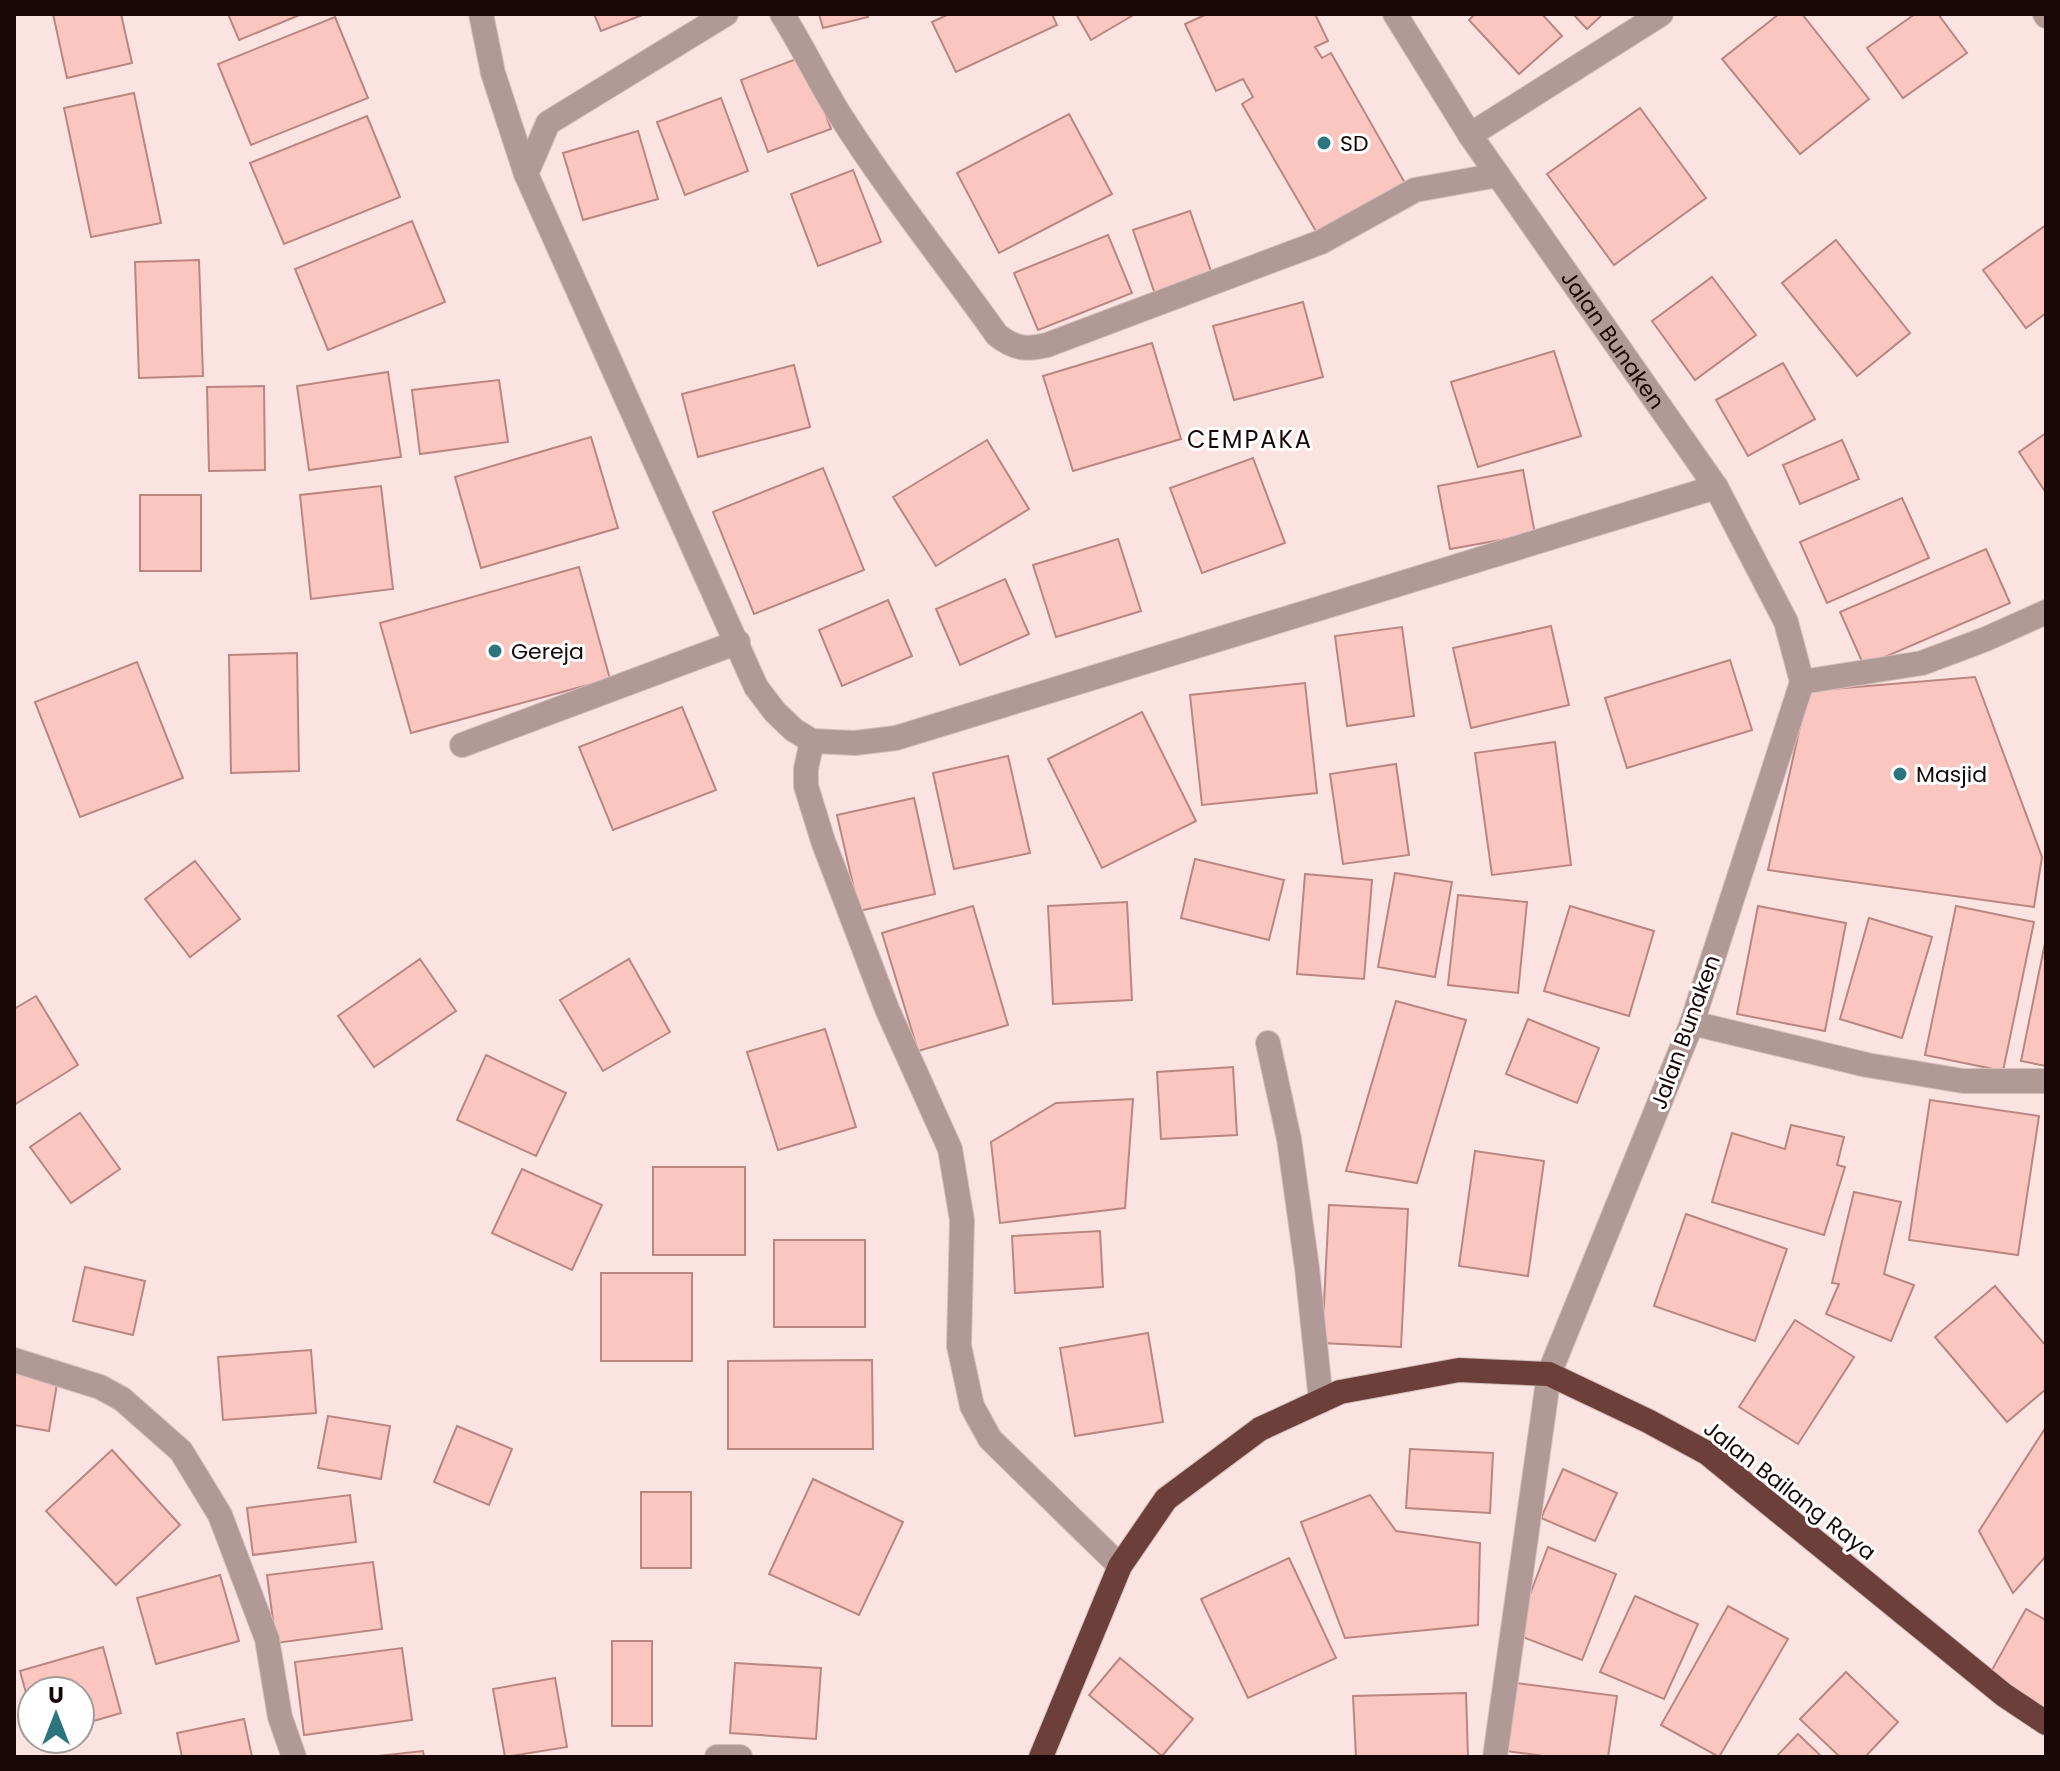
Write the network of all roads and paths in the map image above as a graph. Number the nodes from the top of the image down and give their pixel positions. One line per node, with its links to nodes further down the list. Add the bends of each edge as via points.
1 (481, 14): 7 (street, via 493,73)
2 (726, 14): 7 (street, via 548,123)
3 (782, 14): 8 (street, via 839,114 895,195 997,335 1025,350 1321,242 1415,190)
4 (1395, 14): 6 (street, Jalan Bunaken)
5 (1661, 14): 6 (street)
6 (1470, 135): 8 (street, Jalan Bunaken)
7 (526, 174): 11 (street)
8 (1498, 175): 9 (street, Jalan Bunaken)
9 (1716, 487): 12 (street, Jalan Bunaken, via 1786,622); 13 (street, via 896,738)
10 (2046, 612): 12 (street, via 1922,663)
11 (738, 642): 13 (street, via 756,687 775,712); 14 (street)
12 (1802, 682): 15 (street, Jalan Bunaken)
13 (812, 741): 21 (street, via 806,786 823,841 887,1009 950,1149 962,1220 959,1346 972,1406 990,1439)
14 (462, 745)
15 (1692, 1023): 17 (street, via 1867,1065 1963,1081); 19 (street, Jalan Bunaken)
16 (1268, 1043): 20 (street, via 1289,1139)
17 (2046, 1081)
18 (14, 1360): 23 (street, via 100,1387 122,1399 181,1451 220,1515 262,1625 280,1717)
19 (1549, 1374): 20 (highway, Jalan Bailang Raya, via 1459,1370 1340,1392); 22 (highway, Jalan Bailang Raya, via 1707,1453 2004,1695); 27 (street, Jalan Bunaken)
20 (1321, 1401): 21 (highway, Jalan Bailang Raya, via 1260,1429 1166,1499)
21 (1120, 1566): 26 (highway, Jalan Bailang Raya)
22 (2046, 1723)
23 (294, 1757)
24 (717, 1757): 25 (street)
25 (740, 1757)
26 (1041, 1757)
27 (1495, 1757)

